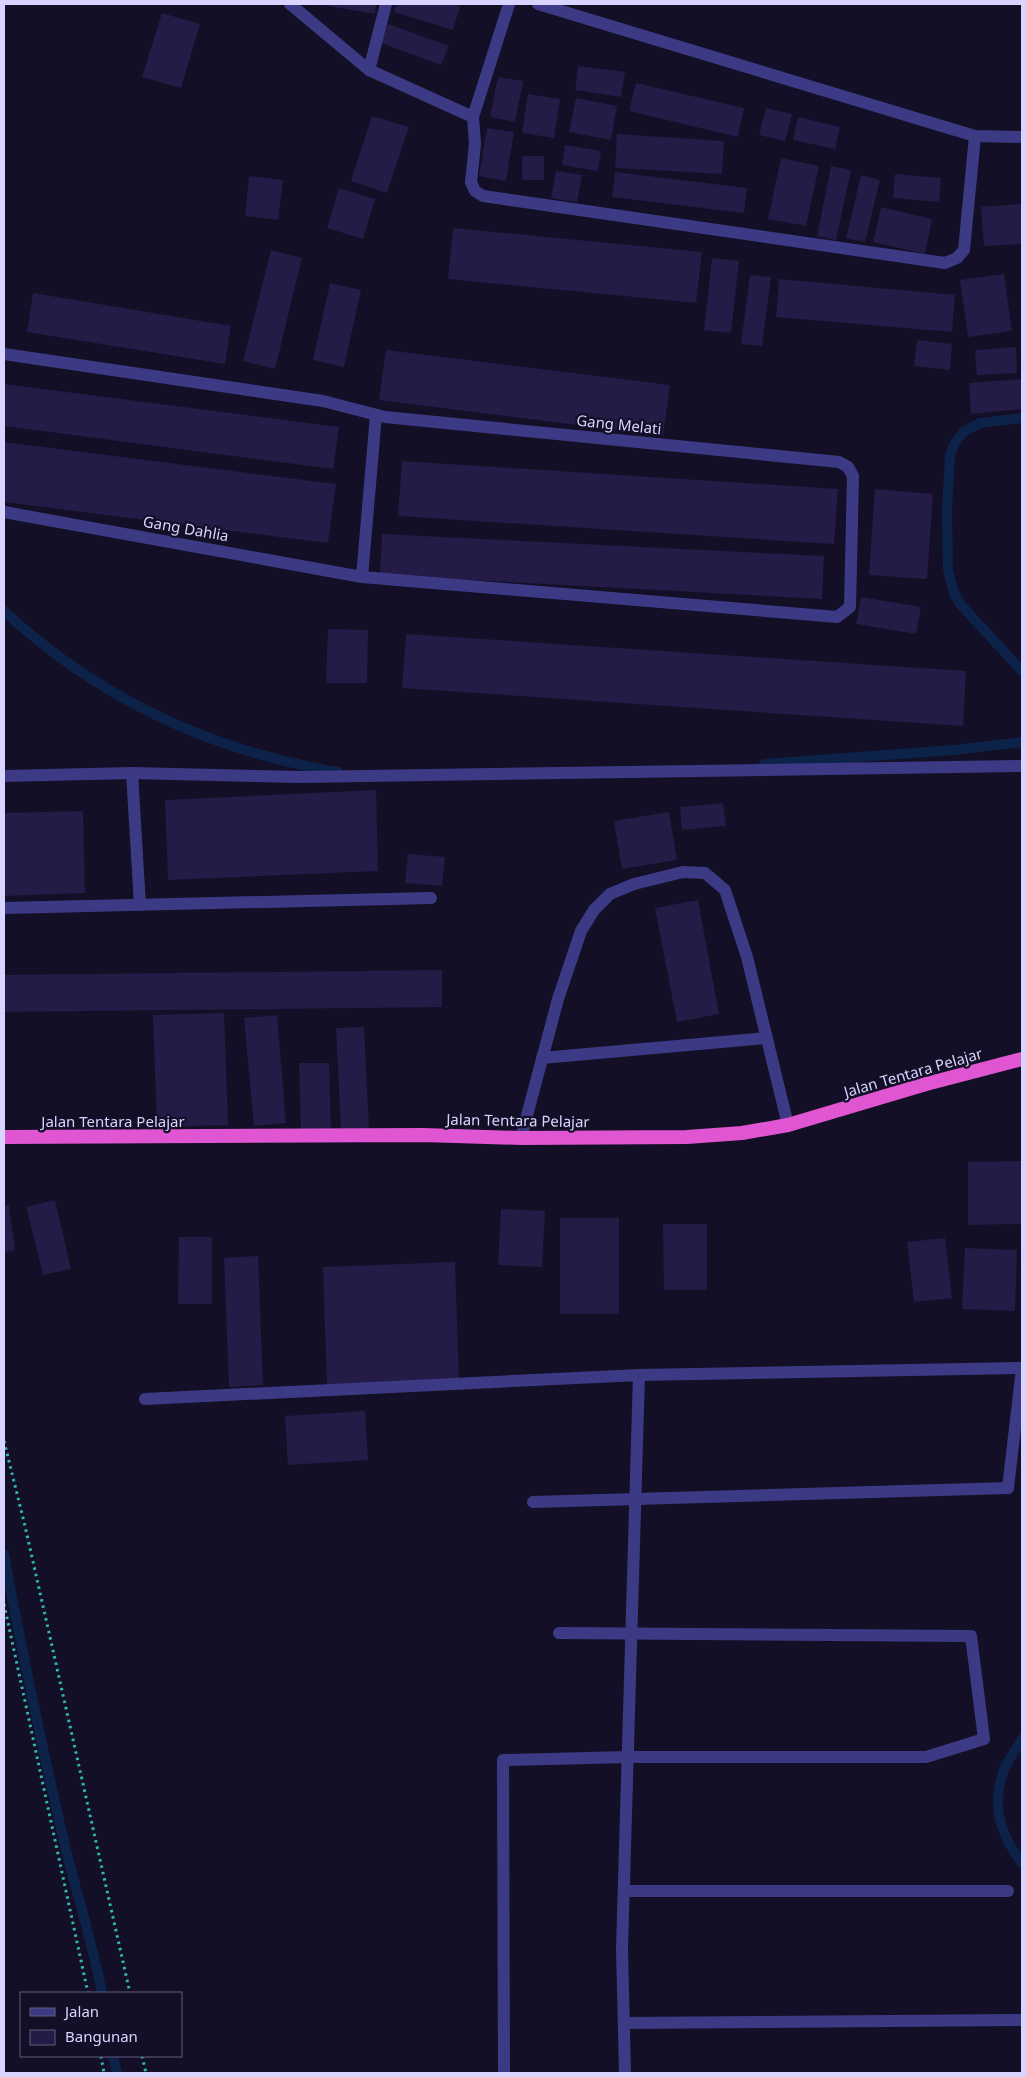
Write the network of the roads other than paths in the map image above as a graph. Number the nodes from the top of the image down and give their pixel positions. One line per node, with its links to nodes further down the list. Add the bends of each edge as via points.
1 (290, 4): 5 (street)
2 (386, 4): 5 (street)
3 (509, 4): 6 (street)
4 (538, 4): 7 (street)
5 (369, 70): 6 (street)
6 (473, 117): 7 (street, via 475,144 471,182 483,196 945,263 957,258 964,250)
7 (974, 136): 8 (street)
8 (1022, 137)
9 (4, 354): 10 (street, Gang Melati, via 323,401)
10 (376, 415): 11 (street, Gang Melati, via 839,462 848,467); 13 (street)
11 (853, 476): 13 (street, Gang Dahlia, via 850,607 837,616)
12 (4, 512): 13 (street, Gang Dahlia)
13 (362, 577)
14 (1022, 766): 15 (street, via 301,777)
15 (132, 773): 16 (street); 18 (street)
16 (4, 776)
17 (431, 898): 18 (street)
18 (140, 905): 19 (street)
19 (4, 908)
20 (766, 1038): 21 (street); 21 (street, via 747,957 725,890 705,873 683,872 634,884 610,894 594,910 581,931); 23 (street)
21 (542, 1058): 25 (street)
22 (1022, 1059): 23 (highway, Jalan Tentara Pelajar)
23 (788, 1125): 25 (highway, Jalan Tentara Pelajar, via 742,1133 687,1137)
24 (4, 1137): 25 (highway, Jalan Tentara Pelajar, via 423,1135)
25 (521, 1138)
26 (1022, 1368): 27 (street); 29 (street, via 1008,1488)
27 (639, 1376): 28 (street); 29 (street)
28 (145, 1399)
29 (636, 1499): 30 (street); 32 (street)
30 (533, 1502)
31 (559, 1632): 32 (street)
32 (632, 1634): 33 (street); 33 (street, via 971,1636 984,1739 926,1757)
33 (628, 1757): 34 (street); 38 (street, via 503,1760)
34 (624, 1891): 35 (street); 37 (street)
35 (1008, 1891)
36 (1022, 2020): 37 (street)
37 (624, 2023): 39 (street)
38 (504, 2073)
39 (625, 2073)

